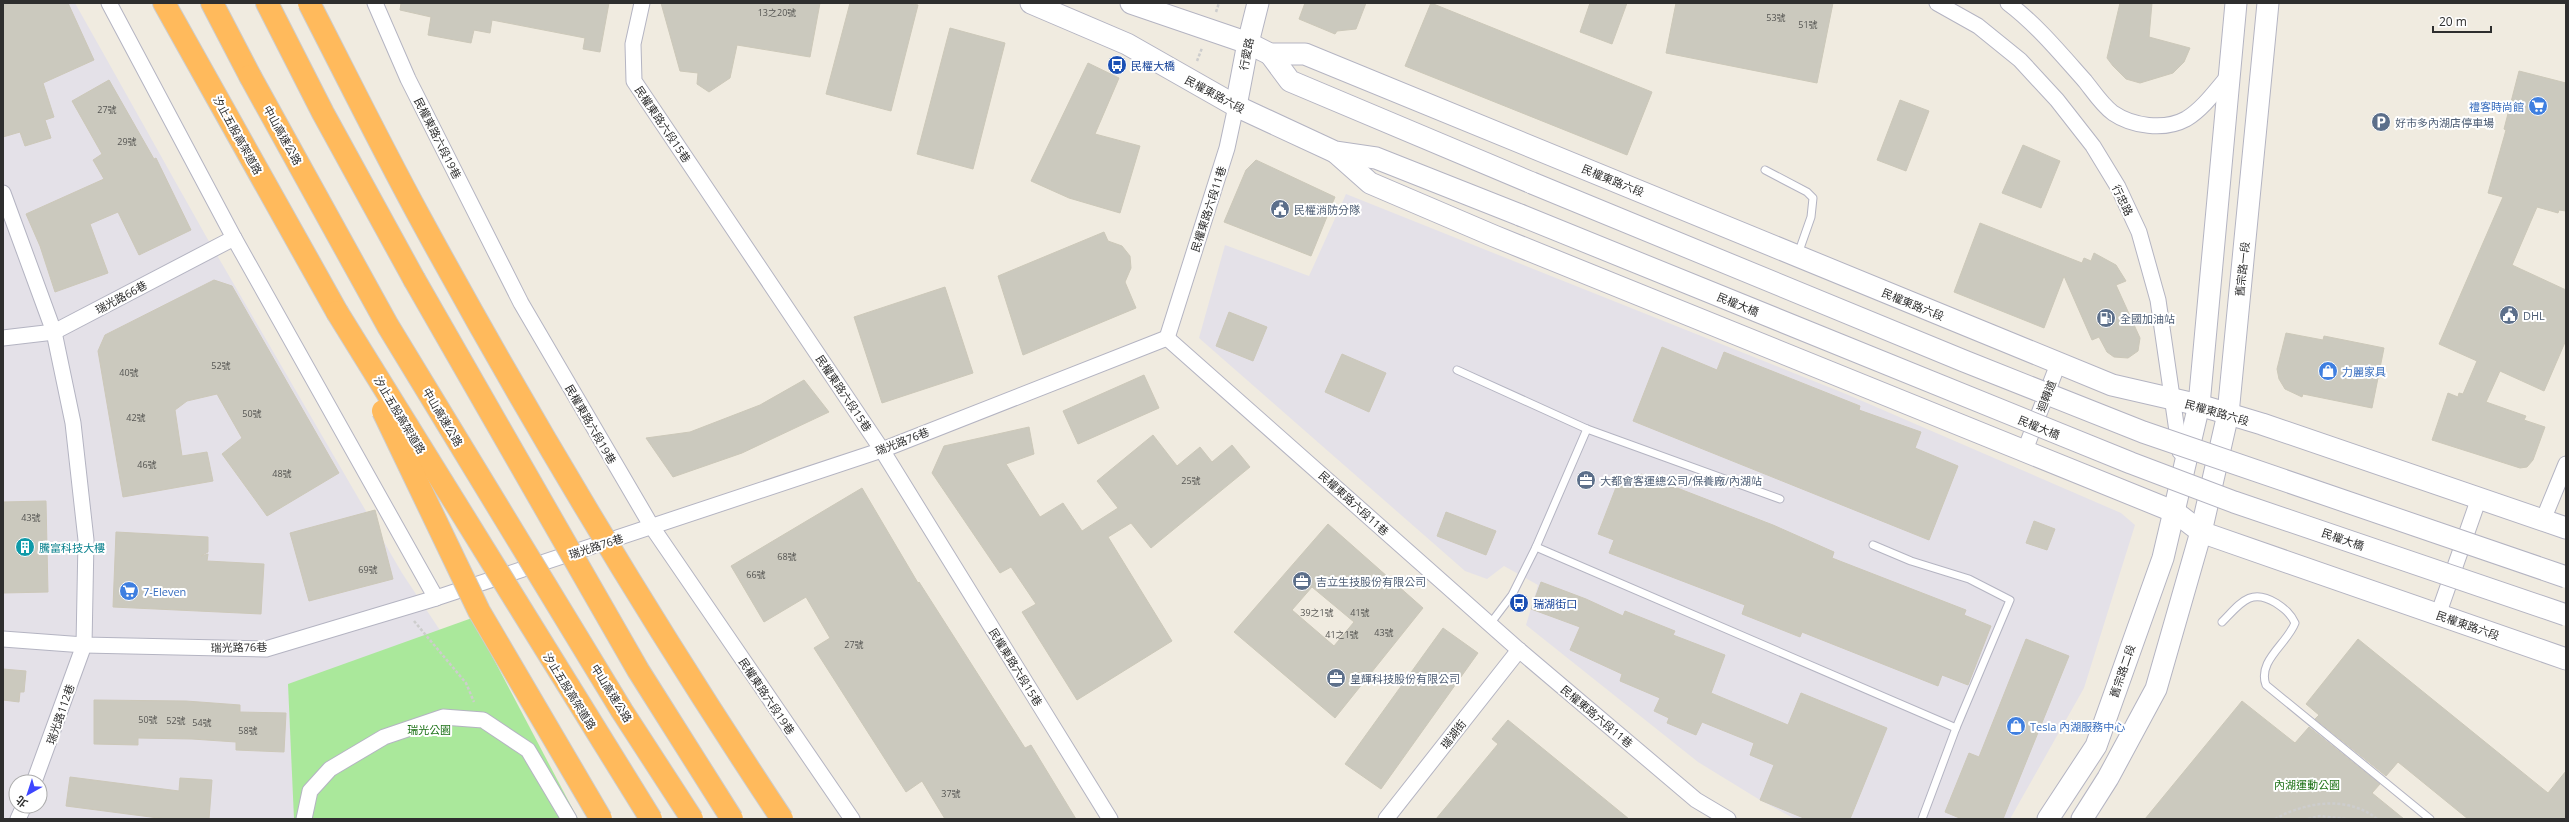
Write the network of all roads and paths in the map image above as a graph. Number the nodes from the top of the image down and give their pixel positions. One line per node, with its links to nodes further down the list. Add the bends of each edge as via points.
1 (109, 3): 26 (street)
2 (164, 3): 28 (highway, 汐止五股高架道路)
3 (212, 3): 69 (highway, 中山高速公路, bridge, via 400,346 618,704)
4 (267, 3): 70 (highway, bridge, via 323,113 414,279 638,670)
5 (309, 3): 71 (highway, bridge, via 418,213 577,494 701,698)
6 (375, 3): 46 (street, 民權東路六段19巷, via 408,79 521,303)
7 (642, 3): 38 (street, 民權東路六段15巷, via 633,44 634,81)
8 (1031, 3): 20 (main road, 民權東路六段, via 1127,44)
9 (1131, 3): 16 (main road, 民權東路六段)
10 (1219, 3): 16 (path)
11 (1258, 3): 17 (main road, 行愛路)
12 (1938, 3): 34 (street, 行忠路, via 1978,26 2020,60 2057,100 2093,146 2118,187 2139,232 2158,300)
13 (2008, 3): 19 (street, via 2031,20 2112,112 2130,122 2148,126 2167,125 2185,120)
14 (2236, 3): 19 (main road)
15 (2268, 3): 36 (main road, 舊宗路一段)
16 (1208, 31): 17 (main road, 民權東路六段); 20 (path)
17 (1248, 43): 18 (main road, 民權東路六段); 21 (main road, 行愛路)
18 (1270, 54): 27 (main road, 民權東路六段, via 1305,54); 51 (main road, 民權東路六段, bridge, via 1290,81 1964,361 2143,432)
19 (2230, 74): 35 (main road)
20 (1190, 81): 21 (main road, 民權東路六段)
21 (1236, 106): 22 (main road, 民權東路六段); 31 (street, 民權東路六段11巷, via 1227,148)
22 (1336, 152): 25 (main road, 民權東路六段, via 1376,158); 39 (main road, 民權東路六段, via 1370,182 1494,236)
23 (1765, 170): 27 (lane, via 1806,192 1812,198 1811,218)
24 (3, 193): 29 (street, 瑞光路112巷)
25 (1520, 215): 55 (main road, 民權大橋, bridge, via 2131,463 2234,502)
26 (234, 238): 29 (street, 瑞光路66巷); 52 (street)
27 (1798, 256): 32 (main road, 民權東路六段)
28 (337, 312): 67 (highway, bridge, via 476,604); 68 (highway, 汐止五股高架道路, bridge)
29 (54, 332): 30 (street, 瑞光路66巷); 59 (street, 瑞光路112巷, via 73,422 86,540)
30 (3, 338)
31 (1167, 338): 38 (street, 瑞光路76巷); 57 (street, 民權東路六段11巷)
32 (2058, 364): 34 (main road, 民權東路六段, via 2112,385); 39 (street, 迴轉道)
33 (1457, 370): 37 (lane)
34 (2172, 399): 35 (main road, 民權東路六段); 41 (street, 行忠路)
35 (2199, 405): 36 (main road, 民權東路六段); 41 (main road)
36 (2228, 414): 42 (main road, 民權東路六段); 48 (main road, 舊宗路一段)
37 (1587, 429): 43 (lane); 50 (lane)
38 (882, 450): 46 (street, 瑞光路76巷); 73 (street, 民權東路六段15巷)
39 (2025, 450): 44 (main road, 民權東路六段)
40 (2566, 464): 45 (street)
41 (2183, 467): 44 (main road)
42 (2479, 498): 45 (main road, 民權東路六段); 54 (street)
43 (1780, 499)
44 (2175, 512): 48 (main road, 民權東路六段); 77 (main road, 舊宗路二段, via 2163,558 2096,746)
45 (2543, 520): 47 (main road, 民權東路六段)
46 (652, 527): 52 (street, 瑞光路76巷); 72 (street, 民權東路六段19巷)
47 (2566, 528)
48 (2201, 532): 54 (main road, 民權東路六段); 78 (main road, via 2156,689 2108,778)
49 (1873, 545): 63 (lane, via 1911,561 1969,579 2010,600)
50 (1536, 547): 57 (lane, via 1512,595); 63 (lane)
51 (2566, 578)
52 (436, 598): 53 (street, 瑞光路76巷)
53 (402, 608): 59 (street, 瑞光路76巷, via 266,649); 62 (path, via 466,683)
54 (2438, 615): 61 (main road, 民權東路六段)
55 (2566, 615)
56 (2222, 622): 83 (lane, via 2250,597 2264,596 2289,612 2295,623 2291,633 2267,663 2263,675 2266,685)
57 (1490, 624): 60 (street, 民權東路六段11巷)
58 (3, 639): 59 (street, 瑞光路76巷)
59 (84, 645): 64 (street, 瑞光路112巷)
60 (1519, 650): 74 (street, 瑞湖街); 75 (street, 民權東路六段11巷, via 1696,800)
61 (2566, 659)
62 (483, 720): 65 (street, via 443,718 384,737 330,769 310,791); 66 (street, via 528,750)
63 (1956, 728): 76 (lane)
64 (37, 774)
65 (304, 819)
66 (569, 819)
67 (601, 819)
68 (651, 819)
69 (692, 819)
70 (732, 819)
71 (782, 819)
72 (852, 819)
73 (1110, 819)
74 (1386, 819)
75 (1728, 819)
76 (1922, 819)
77 (2048, 819)
78 (2082, 819)
79 (2275, 819): 82 (path, via 2307,805 2329,803 2354,807)
80 (2308, 819): 81 (path, via 2320,816)
81 (2346, 819)
82 (2377, 819)
83 (2430, 819)

